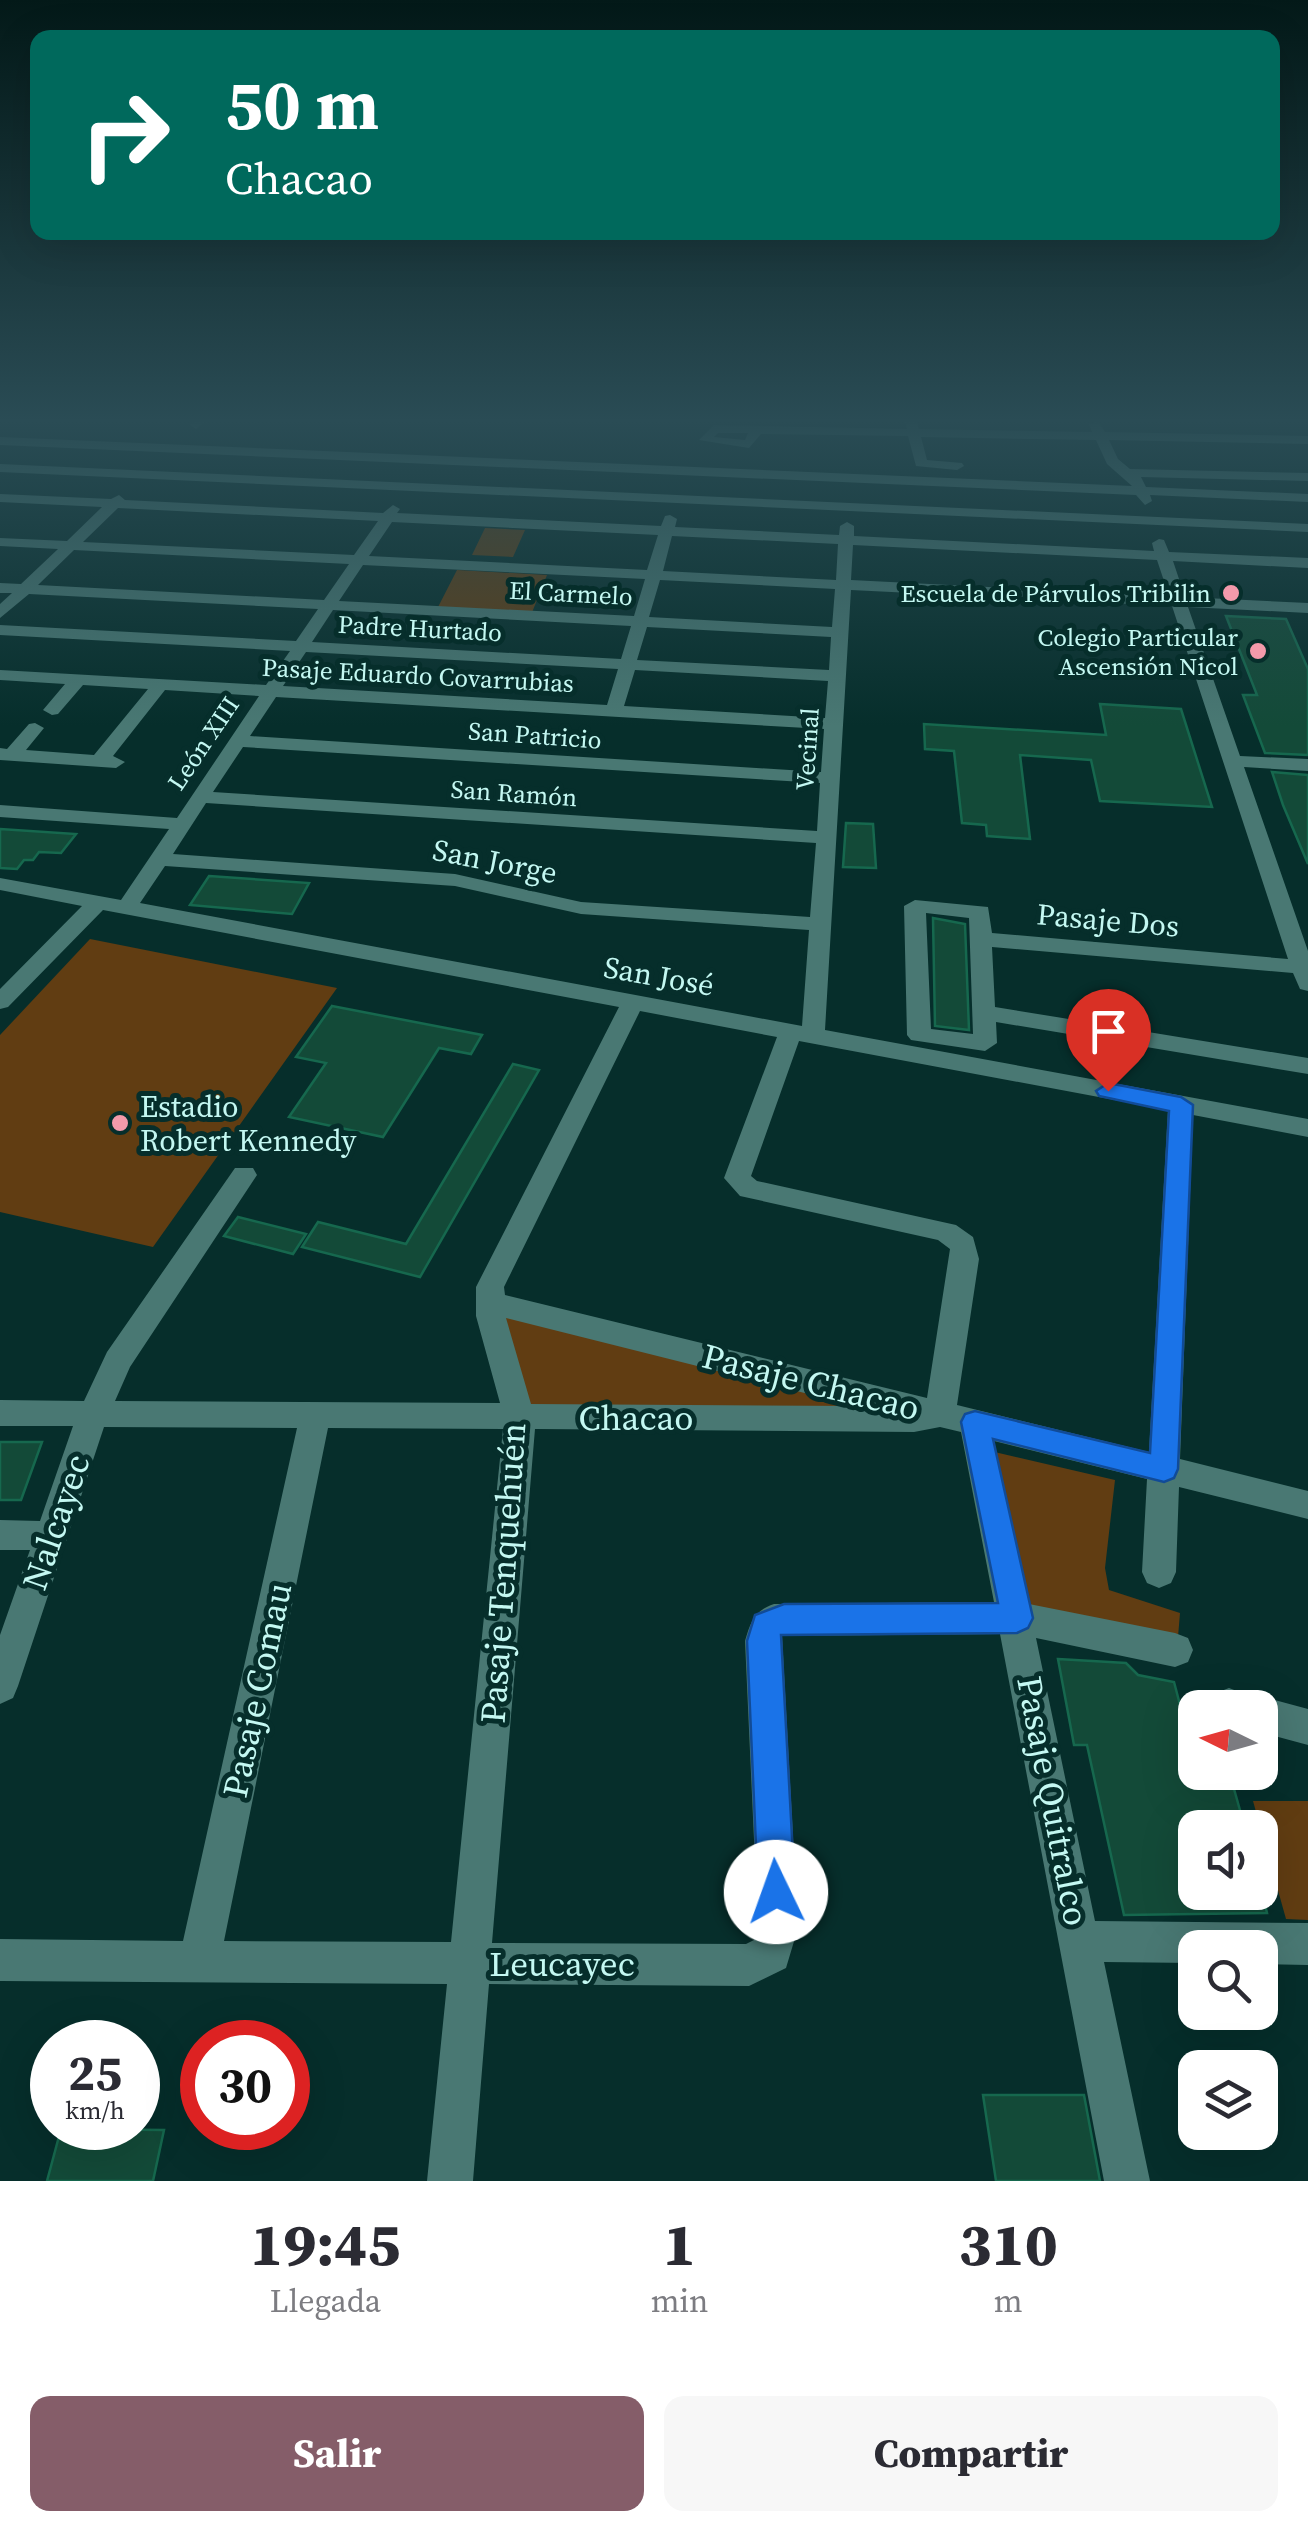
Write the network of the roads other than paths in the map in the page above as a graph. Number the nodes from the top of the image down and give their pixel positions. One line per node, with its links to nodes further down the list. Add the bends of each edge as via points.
1 (94, 523): 12 (street)
2 (383, 523): 14 (street, León XIII)
3 (495, 523): 9 (street)
4 (669, 523): 9 (street)
5 (847, 523): 11 (street, Vecinal)
6 (1153, 523): 13 (street)
7 (1192, 523): 8 (street)
8 (1308, 528)
9 (666, 532): 11 (street); 16 (street)
10 (0, 542): 12 (street)
11 (846, 542): 13 (street); 17 (street, Vecinal)
12 (70, 546): 14 (street); 19 (street)
13 (1164, 556): 15 (street); 20 (street)
14 (358, 560): 16 (street); 21 (street, León XIII)
15 (1308, 563)
16 (654, 575): 17 (street); 24 (street)
17 (842, 584): 20 (street); 26 (street, Vecinal)
18 (0, 588): 19 (street, El Carmelo)
19 (24, 589): 21 (street, El Carmelo); 23 (street)
20 (1179, 601): 22 (street); 40 (street)
21 (328, 605): 24 (street, El Carmelo); 27 (street, León XIII)
22 (1308, 608)
23 (0, 613)
24 (640, 622): 26 (street, El Carmelo); 28 (street)
25 (0, 630): 27 (street, Padre Hurtado)
26 (840, 632): 30 (street, Vecinal)
27 (300, 646): 28 (street, Padre Hurtado); 33 (street, León XIII)
28 (627, 664): 30 (street, Padre Hurtado); 35 (street)
29 (0, 676): 31 (street, Pasaje Eduardo Covarrubias)
30 (836, 676): 36 (street, Vecinal)
31 (78, 680): 32 (street, Pasaje Eduardo Covarrubias); 34 (street)
32 (160, 685): 33 (street, Pasaje Eduardo Covarrubias); 39 (street, via 108,761)
33 (270, 691): 35 (street, Pasaje Eduardo Covarrubias); 38 (street, León XIII)
34 (52, 710)
35 (614, 711): 36 (street, Pasaje Eduardo Covarrubias)
36 (833, 724): 42 (street, Vecinal)
37 (35, 728): 39 (street)
38 (237, 742): 42 (street, San Patricio); 43 (street, León XIII)
39 (6, 754)
40 (1232, 761): 41 (street); 53 (street)
41 (1308, 765)
42 (830, 778): 46 (street, Vecinal)
43 (200, 797): 45 (street, León XIII); 46 (street, San Ramón)
44 (0, 811): 45 (street)
45 (182, 824): 47 (street, León XIII)
46 (826, 838): 51 (street, Vecinal)
47 (158, 860): 50 (street, León XIII); 51 (street, San Jorge, via 455,880 581,908)
48 (0, 884): 49 (street, San José)
49 (98, 902): 50 (street, San José); 54 (street)
50 (126, 908): 55 (street, San José)
51 (820, 924): 57 (street, Vecinal)
52 (982, 940): 53 (street, Pasaje Dos); 56 (street); 56 (street, via 980,912 915,906 920,1034 984,1043)
53 (1305, 976)
54 (0, 1002)
55 (633, 1002): 57 (street, San José); 62 (street, via 494,1275)
56 (984, 1013): 58 (street)
57 (802, 1033): 59 (street, San José); 67 (street, Vecinal, via 736,1178 749,1189 946,1232 963,1244)
58 (1308, 1066)
59 (1181, 1105): 60 (street, San José); 68 (street)
60 (1308, 1128)
61 (244, 1175): 64 (street, Nalcayec, via 118,1362)
62 (488, 1302): 66 (street, Pasaje Tenquehuén); 67 (street, Pasaje Chacao)
63 (0, 1413): 64 (street, Chacao)
64 (93, 1414): 65 (street, Chacao); 71 (street, Nalcayec)
65 (316, 1417): 66 (street, Chacao); 81 (street, Pasaje Comau)
66 (520, 1418): 67 (street, Chacao); 82 (street, Pasaje Tenquehuén)
67 (957, 1418): 68 (street, Pasaje Chacao); 73 (street, Pasaje Quitralco)
68 (1164, 1469): 69 (street, Pasaje Chacao); 72 (street)
69 (1308, 1505)
70 (0, 1535): 71 (street)
71 (52, 1536): 75 (street, Nalcayec)
72 (1158, 1572)
73 (1017, 1618): 74 (street); 78 (street, Pasaje Quitralco); 82 (street, Leucayec, via 784,1618 764,1633 778,1928 762,1962)
74 (1175, 1650)
75 (0, 1684)
76 (1278, 1719): 77 (street)
77 (1308, 1727)
78 (1080, 1940): 79 (street); 84 (street, Pasaje Quitralco)
79 (1308, 1944)
80 (0, 1960): 81 (street, Leucayec)
81 (199, 1962): 82 (street, Leucayec)
82 (470, 1964): 83 (street, Pasaje Tenquehuén)
83 (450, 2181)
84 (1128, 2181)

